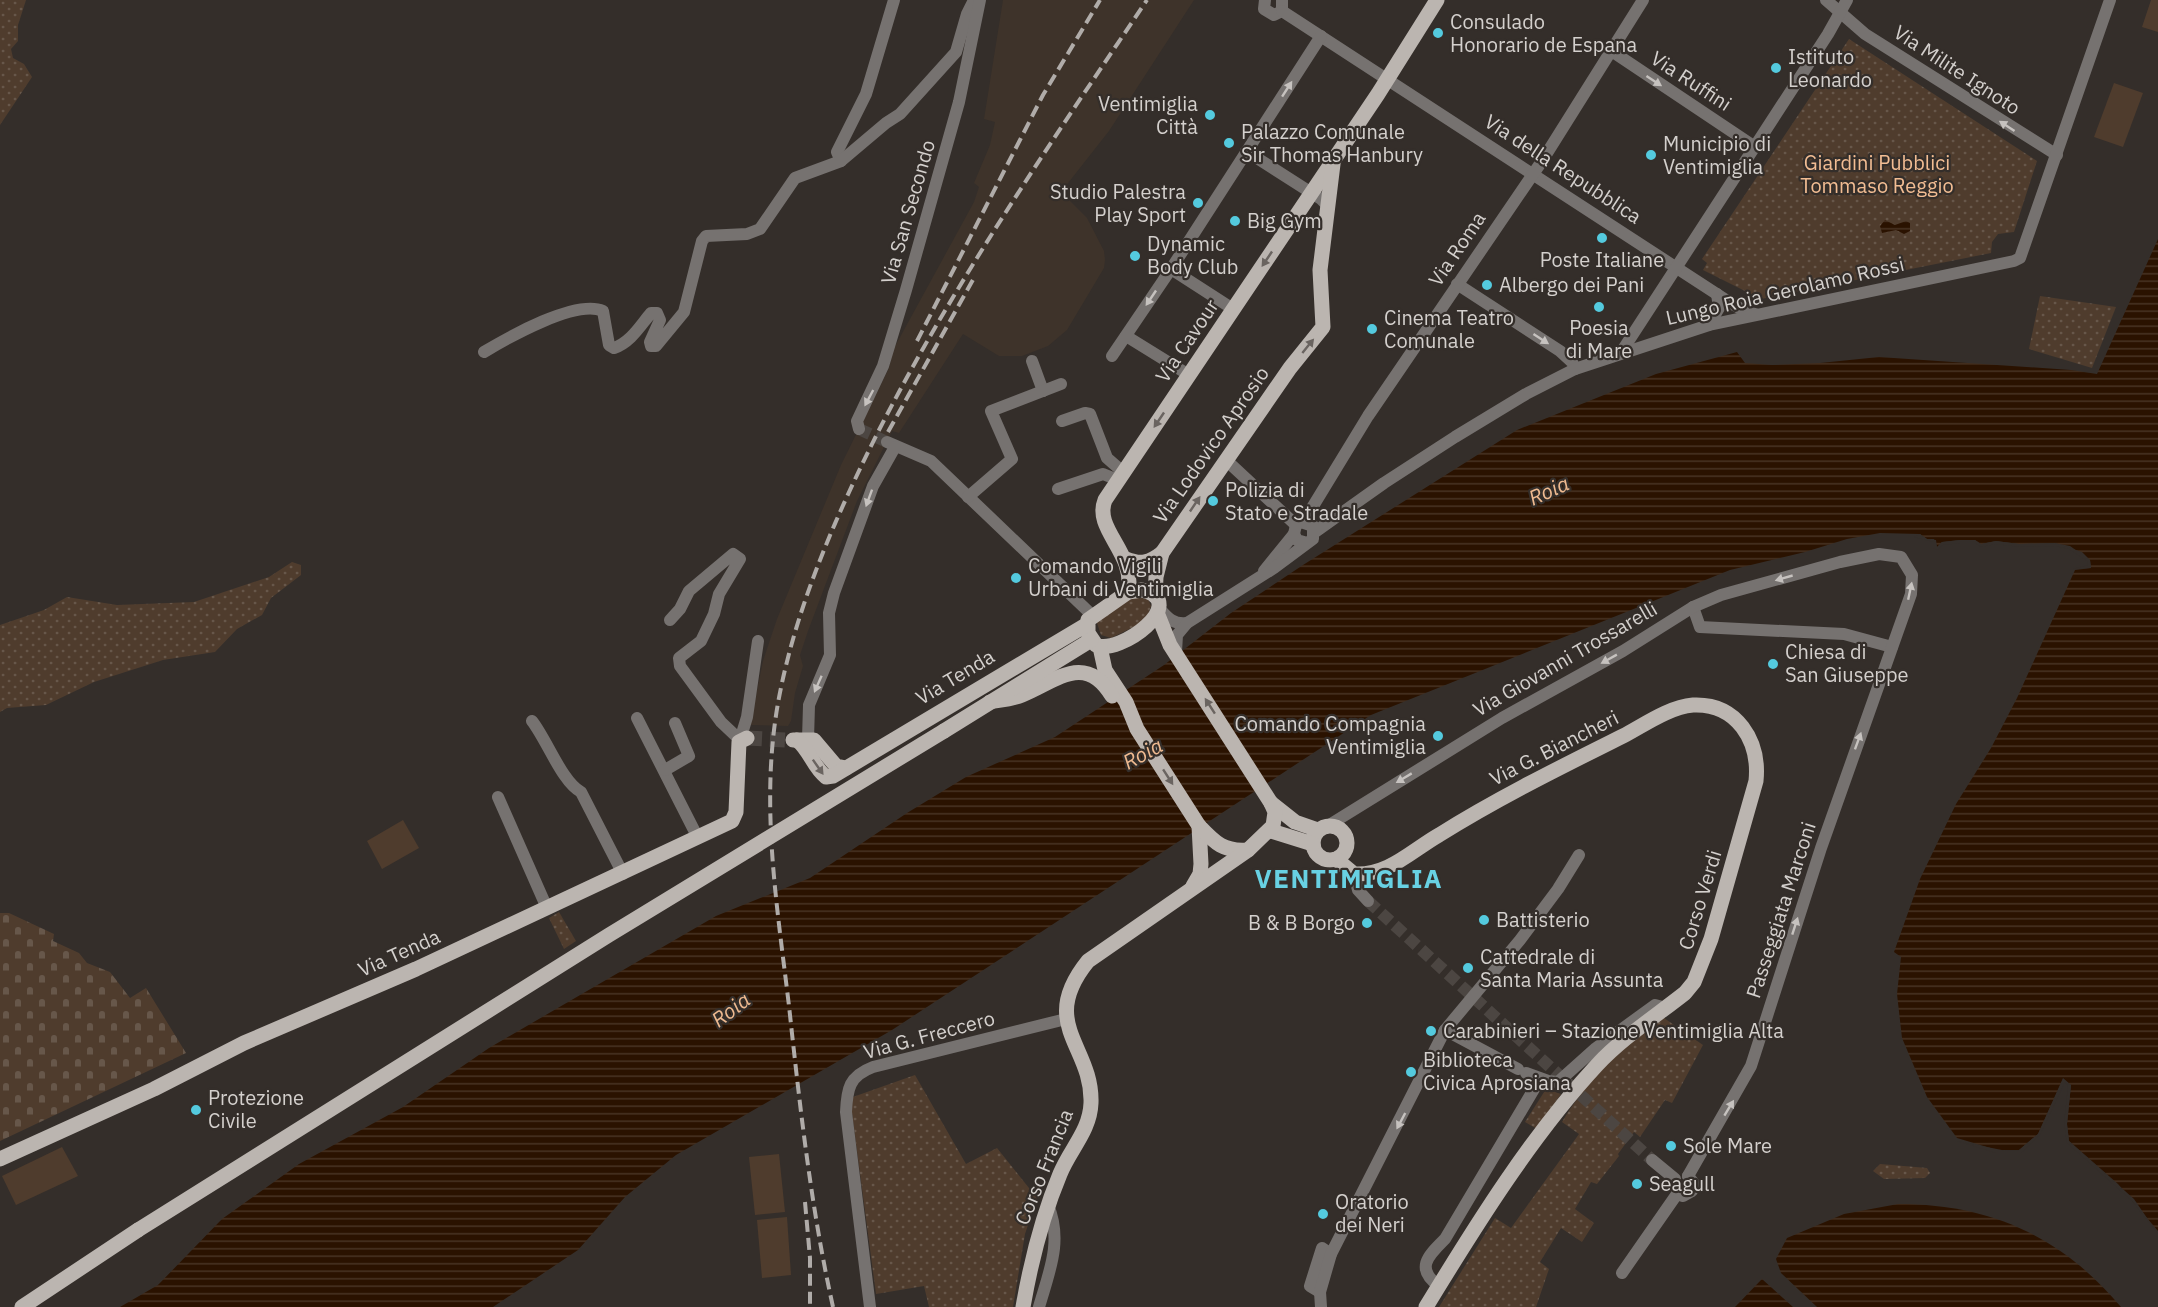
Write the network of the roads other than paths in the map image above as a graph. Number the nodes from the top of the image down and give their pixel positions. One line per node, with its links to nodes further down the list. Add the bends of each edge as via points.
1 (894, 0): 19 (street, via 866,94 837,152)
2 (974, 0): 19 (street, via 956,52 900,114)
3 (980, 0): 40 (street, Via San Secondo, one-way to 40, via 959,102 883,366 857,421)
4 (1265, 0): 10 (street, Via della Repubblica, via 1263,7 1268,14 1276,15)
5 (1437, 0): 14 (main road, Via Cavour)
6 (1643, 0): 13 (street, Via Roma)
7 (1826, 0): 11 (street, Via Milite Ignoto)
8 (1847, 0): 11 (street)
9 (2110, 0): 17 (street)
10 (1282, 5): 12 (street, Via della Repubblica)
11 (1840, 13): 15 (street); 17 (street, Via Milite Ignoto, one-way to 11, via 1874,40)
12 (1321, 36): 14 (street, Via della Repubblica); 16 (street, one-way to 12)
13 (1609, 50): 15 (street, Via Ruffini, one-way to 15); 20 (street, Via Roma)
14 (1387, 78): 18 (main road, Via Cavour); 20 (street, Via della Repubblica)
15 (1755, 147): 23 (street)
16 (1246, 152): 21 (street); 24 (street)
17 (2057, 155): 28 (street, Lungo Roia Gerolamo Rossi, via 2023,253 2014,261)
18 (1334, 159): 21 (main road, Via Cavour); 22 (main road)
19 (841, 161): 32 (street, via 795,178 760,229 747,234 706,236 684,312 656,346 650,342 660,320 657,313 651,313 622,345 614,348 609,345 603,311 594,307 551,319)
20 (1533, 173): 23 (street, Via della Repubblica); 25 (street, Via Roma)
21 (1312, 193): 22 (street); 27 (main road, Via Cavour, one-way to 27)
22 (1328, 206): 41 (main road, Via Lodovico Aprosio, one-way to 22, via 1323,327 1320,270)
23 (1676, 266): 26 (street, Via della Repubblica); 31 (street)
24 (1171, 268): 27 (street); 30 (street, one-way to 30)
25 (1457, 284): 35 (street, one-way to 35, via 1560,351); 45 (street, Via Roma)
26 (1717, 294): 28 (street, Via della Repubblica, via 1748,313); 29 (street, via 1719,309)
27 (1233, 309): 36 (main road, Via Cavour)
28 (1761, 314): 29 (street, Lungo Roia Gerolamo Rossi)
29 (1709, 325): 31 (street, Lungo Roia Gerolamo Rossi)
30 (1126, 336): 33 (street); 36 (street)
31 (1622, 351): 35 (street, Lungo Roia Gerolamo Rossi)
32 (484, 352)
33 (1112, 356)
34 (1032, 361): 38 (street)
35 (1575, 369): 46 (street, Lungo Roia Gerolamo Rossi, via 1455,437)
36 (1189, 375): 42 (main road, Via Cavour, one-way to 42)
37 (1061, 384): 38 (street)
38 (1043, 391): 44 (street, via 991,411 1012,459)
39 (1062, 422): 42 (street, via 1085,412 1090,414 1107,458)
40 (860, 429)
41 (1226, 460): 45 (street); 48 (main road, Via Lodovico Aprosio, one-way to 41)
42 (1120, 476): 43 (street, via 1104,474); 49 (main road, Via Cavour, via 1105,500 1102,518)
43 (1058, 489)
44 (968, 496): 56 (street); 69 (street, one-way to 69, via 934,457 891,444 834,592 829,613 830,655)
45 (1298, 527): 46 (street, via 1313,526); 47 (street, via 1297,540); 51 (street, Via Roma)
46 (1315, 532): 47 (street)
47 (1307, 543): 51 (street)
48 (1162, 553): 49 (main road, via 1151,562 1139,564); 53 (main road, Via Lodovico Aprosio)
49 (1126, 559): 52 (main road, Via Cavour)
50 (1840, 562): 54 (street, Via Giovanni Trossarelli, one-way to 54, via 1721,595); 60 (street, Passeggiata Marconi, one-way to 50, via 1911,594 1908,565 1894,554)
51 (1262, 574): 57 (street)
52 (1128, 592): 53 (main road, via 1142,590); 56 (main road, Via Tenda)
53 (1157, 606): 57 (street, via 1170,620); 59 (main road); 61 (main road, via 1153,622 1128,638)
54 (1693, 607): 60 (street, via 1700,627 1837,633); 75 (street, Via Giovanni Trossarelli, one-way to 75, via 1498,720)
55 (670, 620): 68 (street, via 689,591 733,554 740,559 719,594 701,641 679,658 680,666 721,722)
56 (1089, 620): 61 (main road); 69 (main road, Via Tenda, via 832,776 826,777)
57 (1187, 623): 59 (street)
58 (758, 641): 68 (street)
59 (1173, 644): 72 (main road, one-way to 59)
60 (1892, 647): 91 (street, Passeggiata Marconi, one-way to 60, via 1751,1066 1821,848)
61 (1097, 648): 62 (main road); 66 (main road)
62 (990, 702): 66 (main road, via 1018,697 1078,672 1108,689); 97 (main road, bridge, via 609,935 138,1230)
63 (638, 718): 70 (street)
64 (532, 721): 80 (street, via 572,787 581,792)
65 (675, 723): 70 (street, via 688,756)
66 (1137, 729): 73 (main road, one-way to 73)
67 (1746, 732): 81 (main road, Via G. Biancheri, via 1727,711 1711,706 1680,708 1525,786 1384,870); 85 (main road, Corso Verdi, via 1757,763 1756,781 1712,939 1694,982)
68 (743, 739): 76 (main road, Via Tenda, via 734,819)
69 (797, 740)
70 (664, 770): 76 (street)
71 (498, 797): 84 (street)
72 (1268, 797): 74 (main road, via 1274,820); 75 (main road, via 1301,825)
73 (1199, 826): 77 (main road, via 1217,845 1233,851); 82 (main road, via 1200,874)
74 (1271, 831): 75 (main road); 77 (main road, Corso Francia)
75 (1319, 834): 79 (main road, via 1315,852 1320,858); 79 (main road, via 1334,827 1345,837 1345,851)
76 (698, 838): 80 (main road, Via Tenda)
77 (1248, 850): 82 (main road, Corso Francia)
78 (1580, 855): 87 (street, via 1520,940)
79 (1336, 859): 81 (main road)
80 (623, 874): 84 (main road, Via Tenda)
81 (1354, 874): 83 (street, via 1358,890)
82 (1192, 889): 86 (main road, Corso Francia, via 1088,961 1075,977)
83 (1368, 901)
84 (547, 908): 89 (main road, Via Tenda, via 244,1043)
85 (1666, 1008): 88 (street, via 1655,1005 1636,1018 1558,1082); 96 (main road, Corso Verdi, via 1610,1053 1572,1094)
86 (1066, 1019): 94 (main road, Corso Francia, via 1089,1084 1090,1110 1082,1136 1061,1171); 99 (street, Via G. Freccero, via 873,1067 851,1080 846,1112)
87 (1445, 1030): 88 (street); 102 (street, one-way to 102, via 1331,1254 1320,1293)
88 (1540, 1079): 96 (street, via 1445,1239 1426,1258 1425,1267)
89 (0, 1159)
90 (1652, 1160): 92 (street)
91 (1688, 1176): 92 (street); 93 (street, via 1692,1191 1686,1196)
92 (1675, 1179): 93 (street, via 1672,1186)
93 (1677, 1194): 95 (street)
94 (1048, 1205): 100 (main road, Corso Francia); 101 (street, via 1055,1221 1056,1244)
95 (1622, 1273)
96 (1439, 1286): 103 (main road, Corso Verdi)
97 (28, 1304): 98 (main road)
98 (14, 1307)
99 (870, 1307)
100 (1023, 1307)
101 (1039, 1307)
102 (1321, 1307)
103 (1426, 1307)

